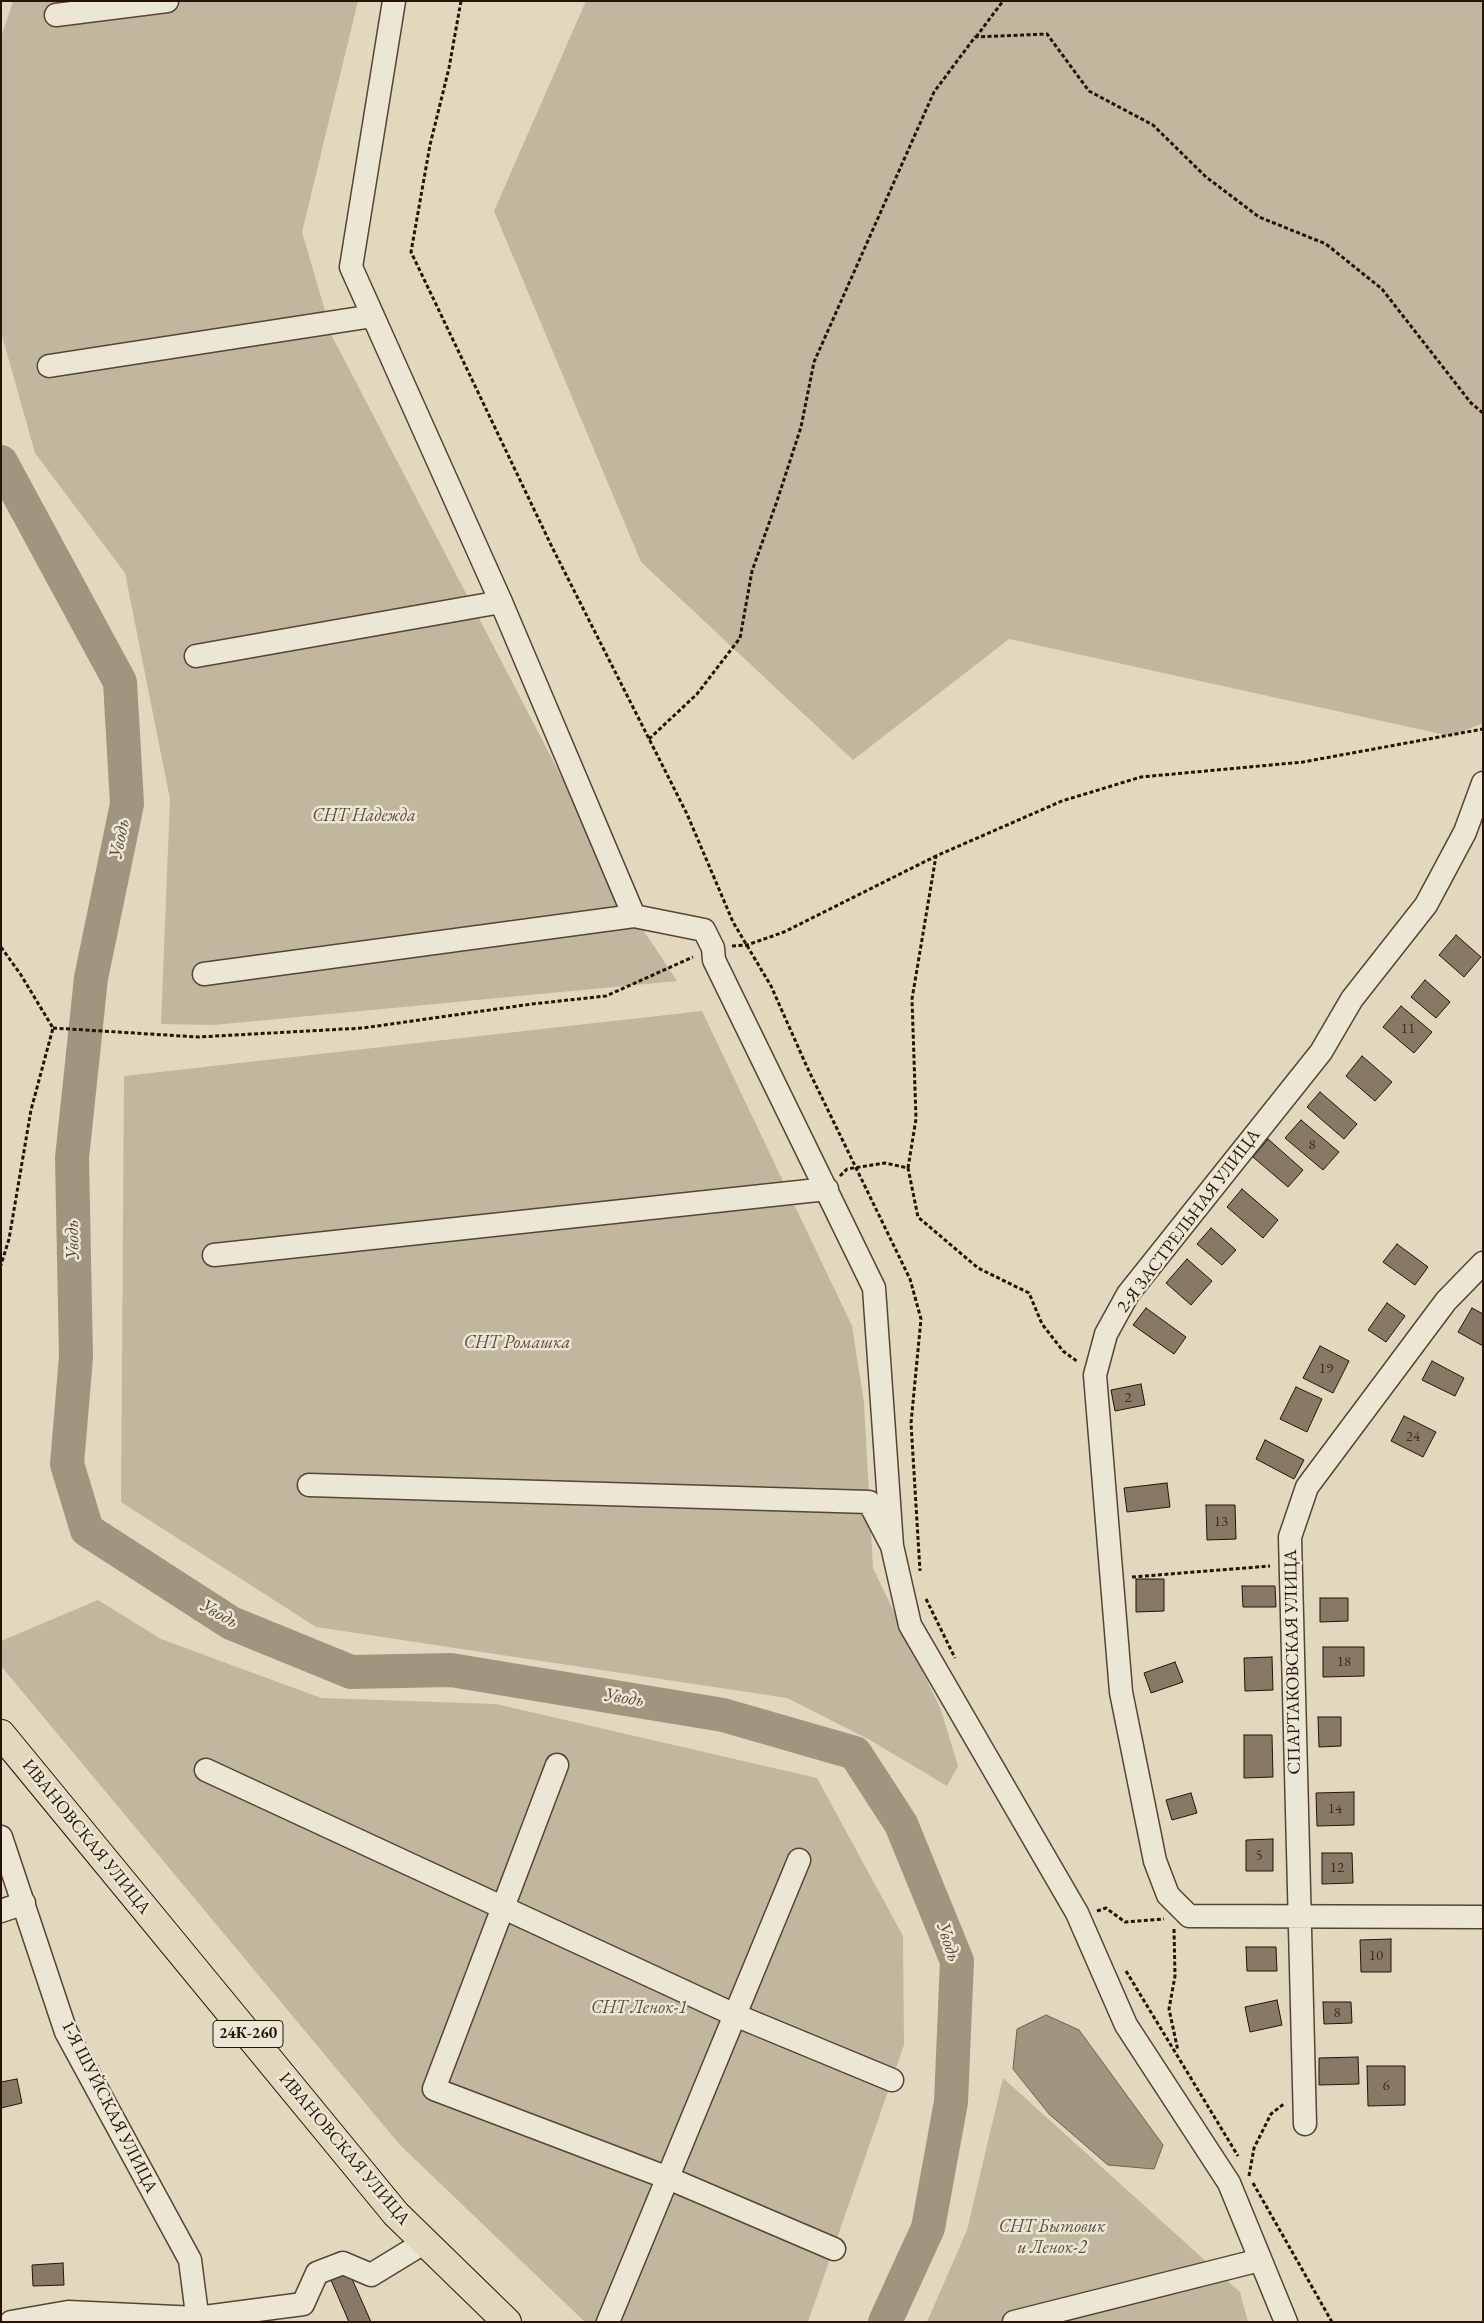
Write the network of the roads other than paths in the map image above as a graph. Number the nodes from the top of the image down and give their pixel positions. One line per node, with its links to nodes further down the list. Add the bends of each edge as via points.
1 (167, 1): 3 (street)
2 (394, 1): 4 (street, via 351,266)
3 (56, 16)
4 (373, 316): 5 (street); 6 (street)
5 (49, 366)
6 (501, 602): 7 (street); 9 (street)
7 (196, 656)
8 (1483, 783): 24 (street, 2-Я ЗАСТРЕЛЬНАЯ УЛИЦА, via 1464,832 1426,905 1352,999 1321,1052 1128,1294 1106,1334 1096,1375 1122,1692 1155,1861 1168,1895 1182,1917)
9 (634, 916): 10 (street); 11 (street, via 704,930 713,948 714,960)
10 (204, 974)
11 (827, 1189): 12 (street); 15 (street, via 874,1288)
12 (214, 1255)
13 (1483, 1263): 24 (street, СПАРТАКОВСКАЯ УЛИЦА, via 1446,1300 1307,1487 1290,1537)
14 (309, 1485): 15 (street, via 870,1502)
15 (892, 1546): 32 (street, via 910,1626 1077,1913 1126,2025 1229,2183)
16 (1, 1734): 30 (main road, ИВАНОВСКАЯ УЛИЦА / 24К-260, via 396,2214)
17 (557, 1765): 22 (street)
18 (206, 1770): 22 (street)
19 (1, 1837): 21 (street, 1-Я ШУЙСКАЯ УЛИЦА)
20 (799, 1860): 26 (street)
21 (24, 1903): 23 (street); 33 (street, 1-Я ШУЙСКАЯ УЛИЦА, via 66,2032 190,2260)
22 (503, 1907): 26 (street); 29 (street, via 434,2089)
23 (1, 1911)
24 (1300, 1916): 25 (street); 28 (street, СПАРТАКОВСКАЯ УЛИЦА)
25 (1483, 1917)
26 (735, 2015): 27 (street); 29 (street)
27 (892, 2080)
28 (1305, 2124)
29 (668, 2178): 31 (street); 36 (street)
30 (425, 2242): 33 (street, via 371,2274 344,2263 317,2273 303,2304); 35 (main road, ИВАНОВСКАЯ УЛИЦА / 24К-260)
31 (834, 2249)
32 (1260, 2260): 37 (street); 38 (street)
33 (198, 2320): 34 (street, via 68,2312)
34 (11, 2322)
35 (507, 2322)
36 (608, 2322)
37 (1014, 2322)
38 (1286, 2322)

